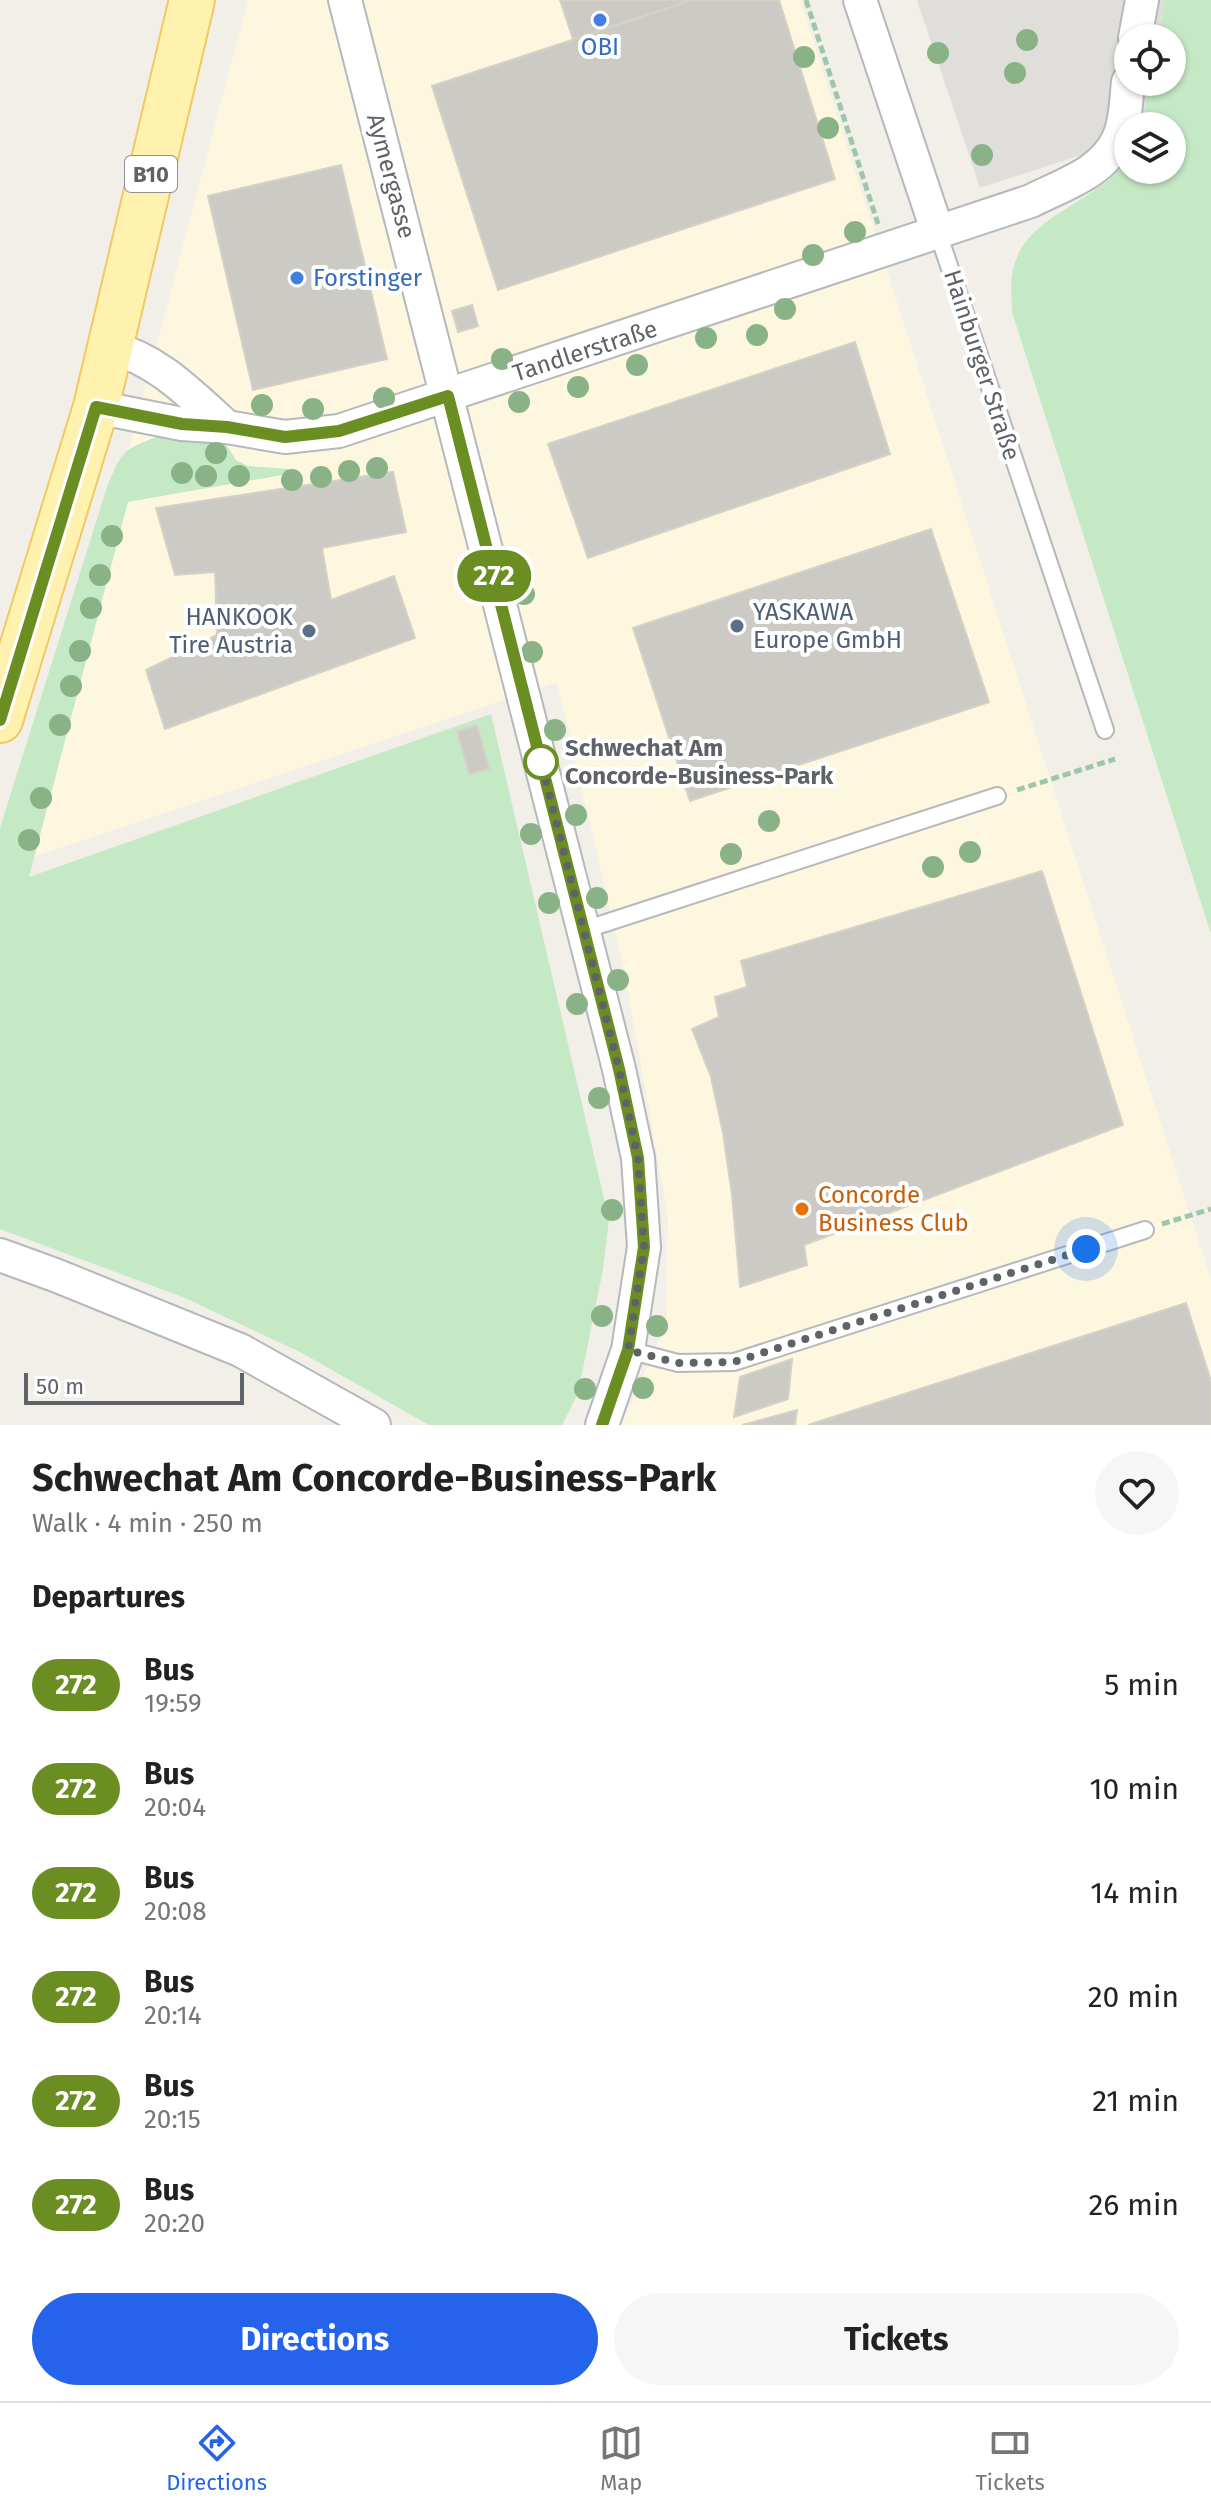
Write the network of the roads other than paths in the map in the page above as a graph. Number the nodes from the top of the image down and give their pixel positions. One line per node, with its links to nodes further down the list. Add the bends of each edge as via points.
1 (192, 0): 8 (main road, B10)
2 (345, 0): 9 (street, Aymergasse)
3 (860, 0): 7 (street, Hainburger Straße)
4 (1142, 0): 5 (street)
5 (1138, 24)
6 (1126, 96): 7 (street, Tandlerstraße, via 1120,136 1091,171 1031,201)
7 (938, 233): 9 (street, Tandlerstraße); 13 (lane, Hainburger Straße)
8 (111, 348): 10 (main road, B10); 11 (street, via 133,353 178,383)
9 (448, 396): 11 (street, Tandlerstraße, via 339,431 285,437); 15 (street, Aymergasse)
10 (96, 407): 11 (street, Tandlerstraße); 12 (main road, B10)
11 (227, 427)
12 (0, 720)
13 (1105, 730)
14 (997, 796): 15 (lane)
15 (584, 930): 18 (street, Aymergasse, via 638,1158 644,1247)
16 (1145, 1230): 18 (lane, via 734,1362 678,1363)
17 (0, 1255): 19 (street, via 240,1350)
18 (628, 1350): 20 (street, Aymergasse)
19 (374, 1425)
20 (602, 1425)

